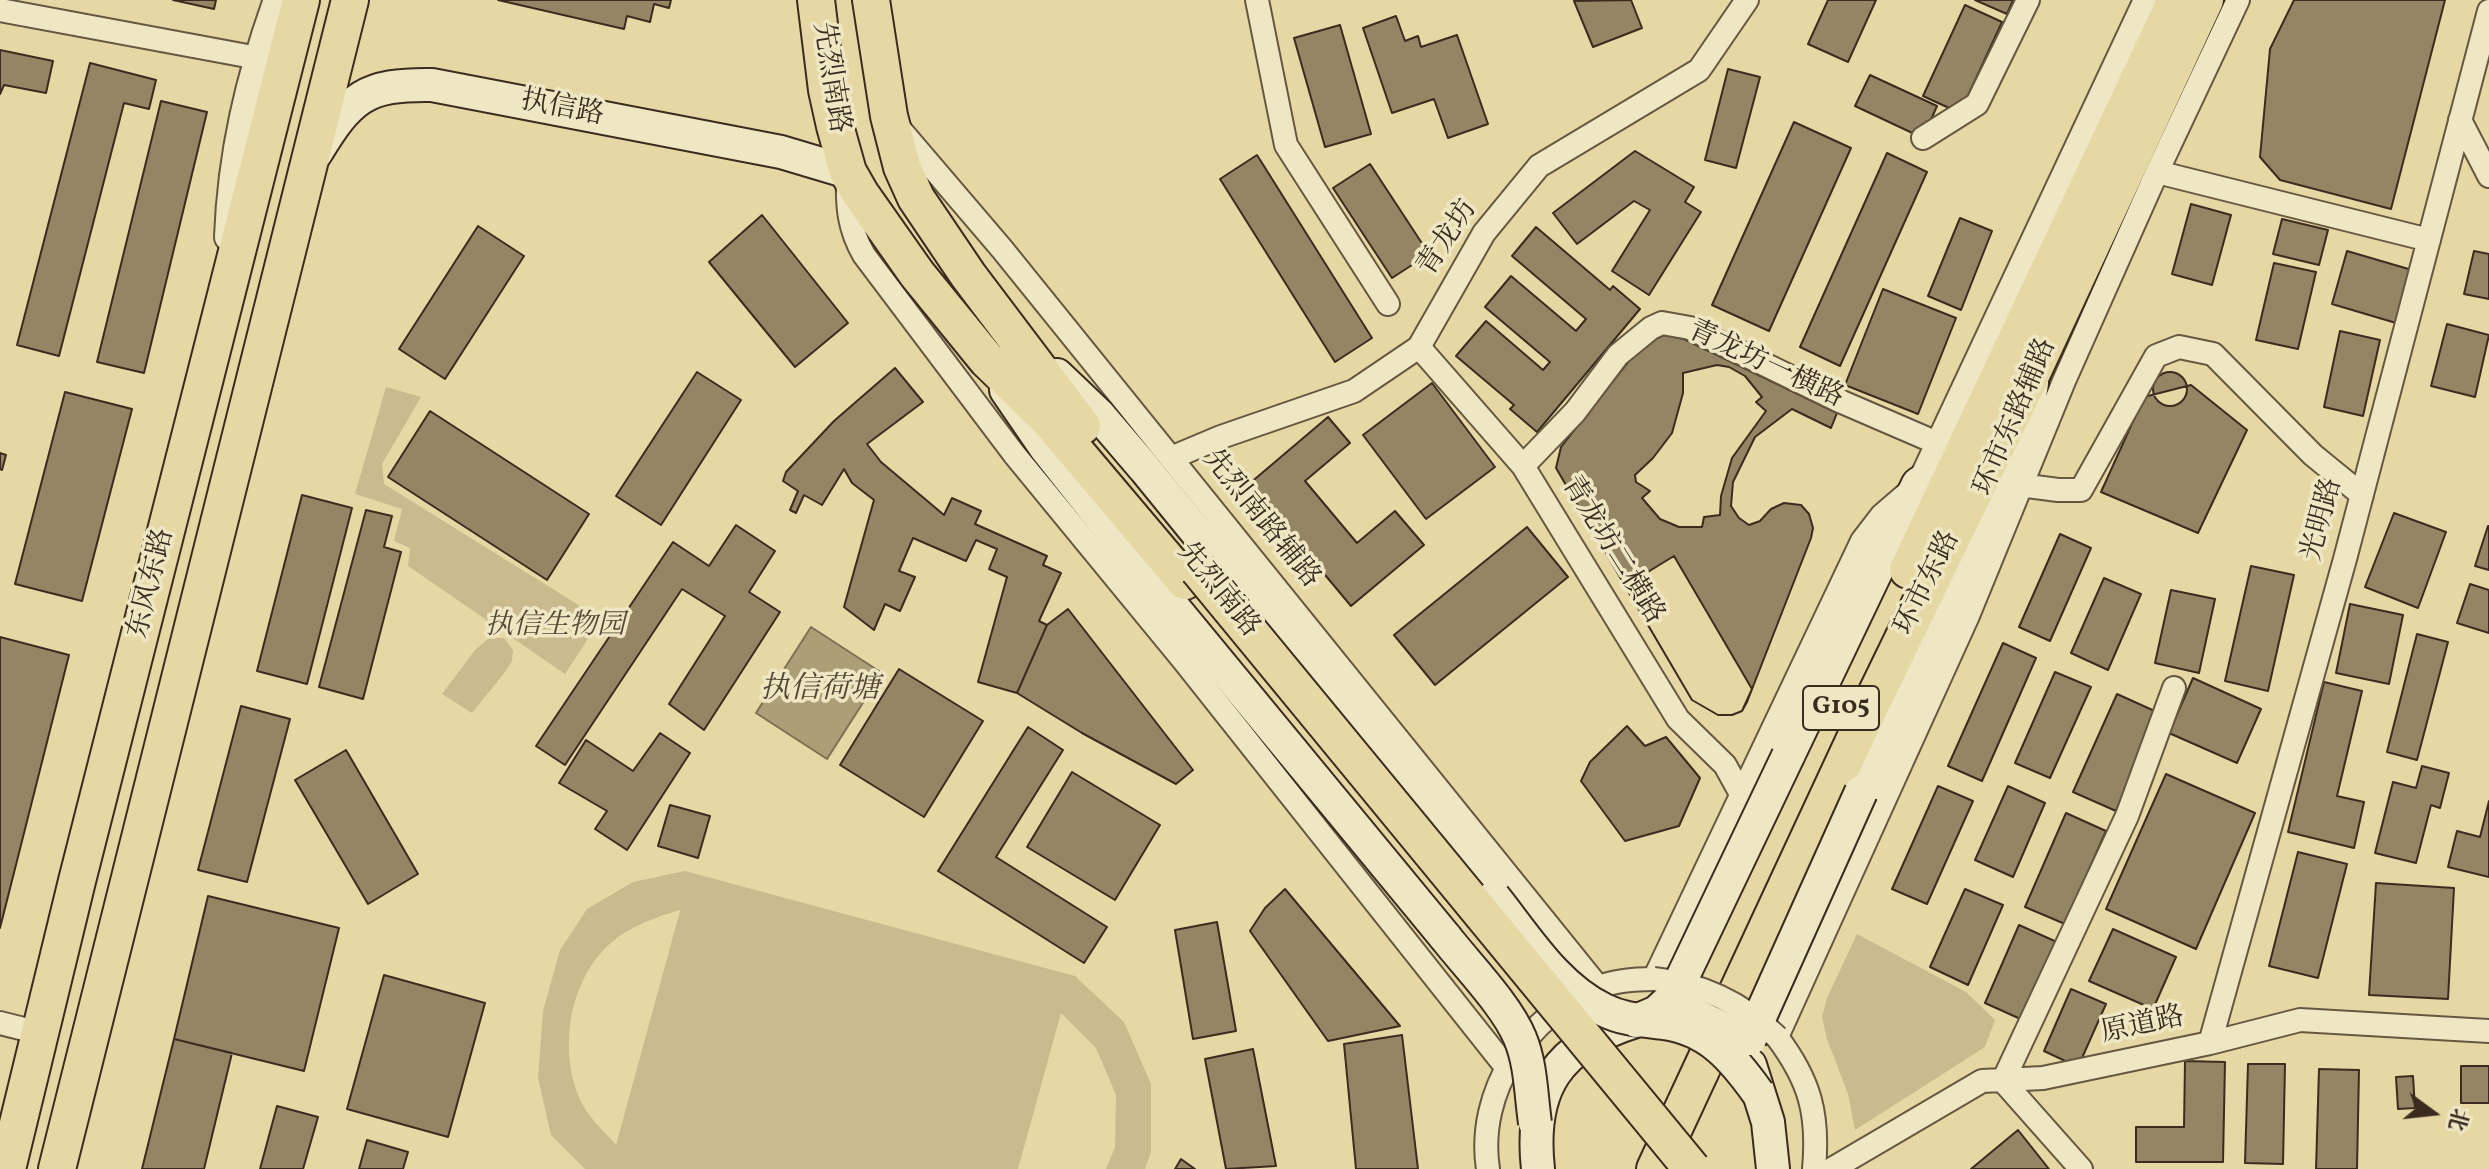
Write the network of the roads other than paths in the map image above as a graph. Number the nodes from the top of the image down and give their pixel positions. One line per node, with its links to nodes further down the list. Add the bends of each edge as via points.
1 (278, 0): 16 (street)
2 (301, 0): 25 (main road, 东风东路)
3 (350, 0): 20 (main road, 东风东路)
4 (816, 0): 21 (main road, 先烈南路, via 827,90)
5 (847, 0): 31 (main road, 先烈南路, via 873,144 900,211 928,258)
6 (871, 0): 17 (main road, 先烈南路)
7 (1257, 0): 26 (street, via 1286,145)
8 (1747, 0): 27 (street, 青龙坊, via 1699,70 1539,166 1484,233)
9 (2028, 0): 19 (street, via 1977,104)
10 (2145, 0): 34 (street)
11 (2176, 0): 34 (main road, 环市东路 / G105)
12 (2205, 0): 30 (main road, 环市东路 / G105)
13 (2238, 0): 22 (street, 环市东路辅路)
14 (0, 10): 16 (street)
15 (2489, 11): 18 (street, 光明路)
16 (258, 58): 25 (street, via 233,172)
17 (889, 116): 28 (main road, 先烈南路, via 916,198); 33 (street, 先烈南路辅路)
18 (2460, 120): 23 (street); 24 (street, 光明路)
19 (1923, 138)
20 (309, 166): 21 (main road, 执信路, via 351,104 382,89 416,84 781,152); 59 (main road, 东风东路)
21 (848, 172): 29 (main road, 先烈南路, via 917,274); 52 (street, via 849,223 864,255 1014,454)
22 (2157, 172): 24 (street); 30 (street, 环市东路辅路)
23 (2489, 176)
24 (2429, 240): 38 (street, 光明路)
25 (227, 295): 49 (main road, 东风东路)
26 (1388, 304)
27 (1419, 347): 33 (street, 青龙坊, via 1354,391); 35 (street, 青龙坊二横路)
28 (1027, 356): 39 (main road, 先烈南路); 42 (main road, via 1052,371 1098,414)
29 (987, 360): 31 (main road, 先烈南路); 43 (main road, via 1045,447)
30 (2049, 376): 32 (main road); 34 (main road, 环市东路 / G105); 37 (street, 环市东路辅路)
31 (1049, 420): 39 (main road, 先烈南路)
32 (2025, 430): 34 (street); 37 (street); 50 (main road, bridge, via 1861,792)
33 (1171, 458): 44 (street, 先烈南路辅路)
34 (1960, 460): 35 (street, 青龙坊一横路, via 1690,328 1662,323 1618,355 1575,412); 36 (main road); 56 (main road, 环市东路 / G105, via 1878,629)
35 (1523, 466): 41 (street, 青龙坊二横路, via 1678,719 1725,765)
36 (1918, 484): 41 (street, via 1862,541); 45 (main road, bridge, via 1788,756)
37 (2020, 485): 38 (street, via 2081,490 2156,356 2179,347 2213,354 2313,455); 50 (street, 环市东路辅路, via 1967,618)
38 (2362, 495): 51 (street, 光明路)
39 (1191, 575): 56 (main road, 先烈南路)
40 (2174, 688): 53 (street, via 2127,816)
41 (1741, 794): 45 (street)
42 (1494, 897): 43 (street, bridge); 46 (main road, bridge, via 1573,990 1603,1010)
43 (1446, 938): 55 (main road, bridge, via 1519,1035)
44 (1598, 987): 45 (street, via 1631,979); 52 (street, bridge, via 1539,1025)
45 (1664, 988): 46 (main road, bridge, via 1657,1012); 50 (street, bridge, via 1695,1013)
46 (1636, 1021): 54 (main road, bridge, via 1705,1036 1730,1056); 55 (main road, bridge, via 1573,1051 1550,1081)
47 (0, 1023): 49 (street)
48 (2489, 1031): 51 (street, 原道路, via 2300,1020)
49 (40, 1033): 58 (main road, 东风东路)
50 (1763, 1038): 54 (main road, bridge, via 1750,1063); 63 (street, via 1793,1058 1809,1093 1817,1134)
51 (2210, 1043): 53 (street, 原道路, via 2043,1078)
52 (1506, 1067): 60 (street, via 1487,1125)
53 (2003, 1081): 64 (street, 原道路, via 1982,1081); 65 (street)
54 (1758, 1093): 57 (main road, via 1771,1136)
55 (1535, 1123): 61 (main road)
56 (1653, 1158): 62 (main road, 先烈南路, bridge)
57 (1771, 1165)
58 (7, 1169)
59 (57, 1169)
60 (1488, 1169)
61 (1538, 1169)
62 (1692, 1169)
63 (1814, 1169)
64 (1832, 1169)
65 (2081, 1169)

